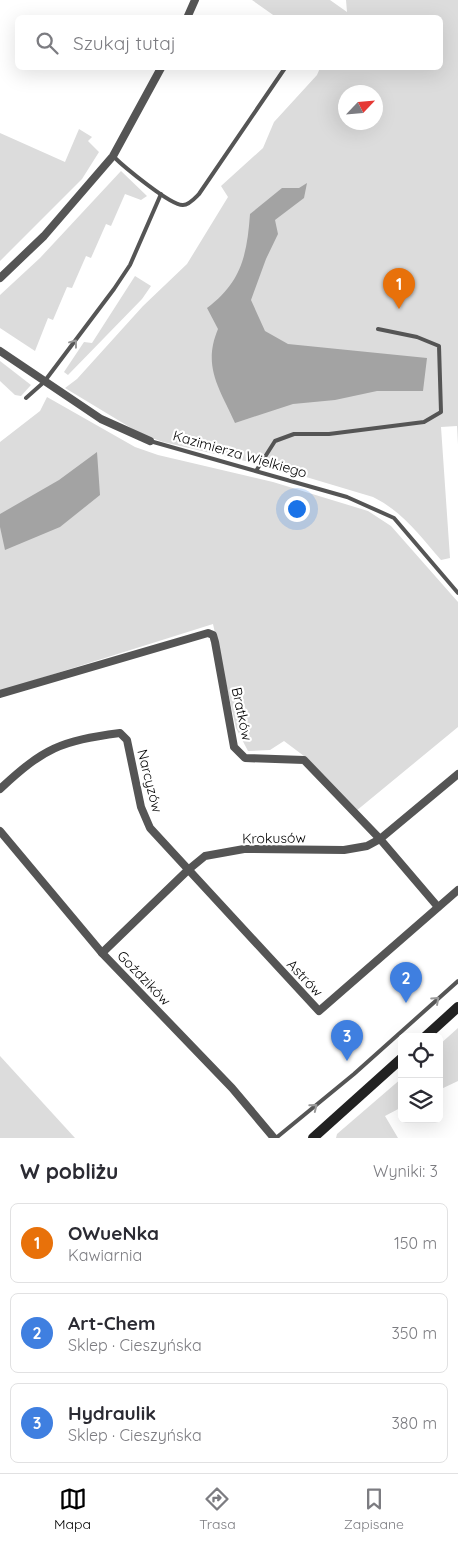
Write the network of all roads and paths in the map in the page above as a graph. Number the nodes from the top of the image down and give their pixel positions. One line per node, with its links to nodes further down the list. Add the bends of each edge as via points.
1 (195, 0): 2 (street)
2 (188, 15)
3 (160, 70): 5 (street)
4 (284, 70): 6 (lane, via 199,194 186,205 180,205)
5 (113, 156): 6 (lane); 7 (street, via 44,236)
6 (161, 194): 10 (lane, one-way to 6, via 130,265)
7 (0, 278)
8 (378, 329): 13 (lane, via 417,337 439,346 441,412 424,422 329,434 294,434 275,441)
9 (0, 351): 10 (street, Kazimierza Wielkiego)
10 (44, 382): 11 (lane); 12 (street, Kazimierza Wielkiego, via 102,419)
11 (26, 398)
12 (150, 441): 13 (lane, Kazimierza Wielkiego)
13 (256, 472): 14 (lane, Kazimierza Wielkiego, via 348,497 394,518)
14 (458, 593)
15 (0, 694): 19 (street, Bratków, via 208,633 213,635 215,642 234,747 245,758 304,760)
16 (458, 774): 19 (street, Krokusów)
17 (0, 789): 20 (street, Narcyzów, via 27,763 44,752 90,737 120,733 127,740 150,828)
18 (0, 832): 23 (street, Goździków)
19 (380, 839): 20 (street, Krokusów, via 367,846 344,850 244,849 205,856); 22 (street, Bratków)
20 (188, 870): 22 (street, Astrów, via 318,1011); 23 (street, Krokusów)
21 (458, 890): 22 (street, Astrów)
22 (438, 907)
23 (102, 953): 28 (street, Goździków, via 232,1088)
24 (458, 980): 28 (lane, one-way to 24, via 354,1074)
25 (458, 1007): 26 (main road)
26 (429, 1033)
27 (398, 1062): 29 (main road)
28 (275, 1138)
29 (313, 1138)

